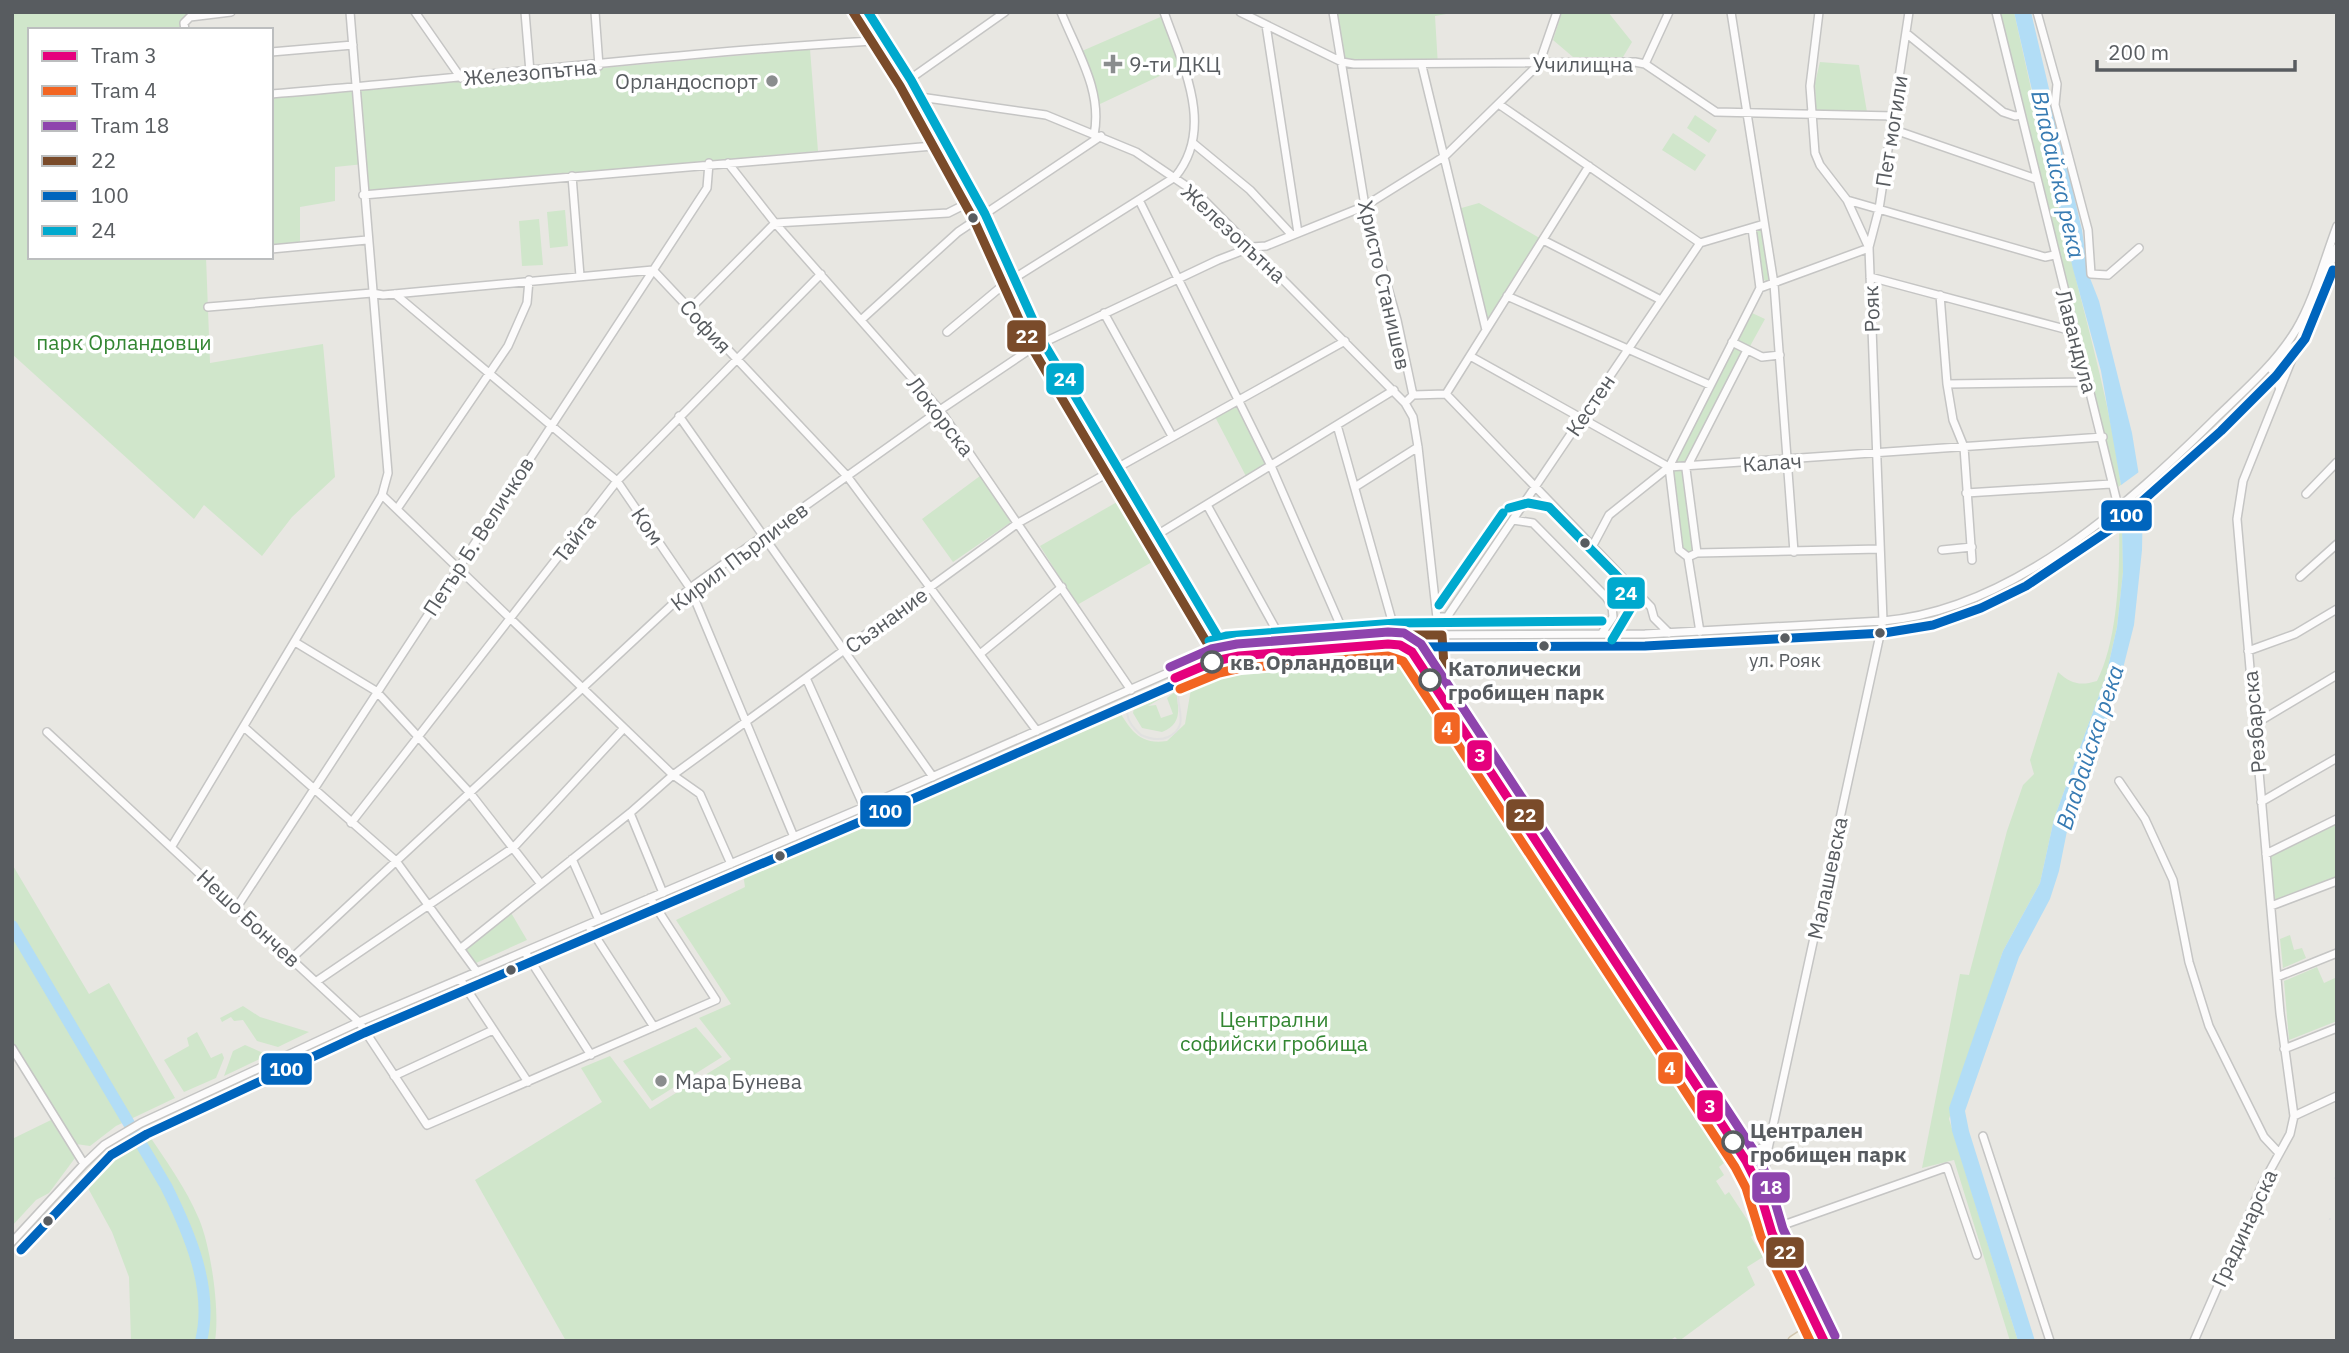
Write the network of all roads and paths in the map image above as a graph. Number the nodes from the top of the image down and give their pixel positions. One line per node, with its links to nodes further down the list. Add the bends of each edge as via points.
1 (231, 12): 20 (street, via 190,17)
2 (350, 12): 23 (street)
3 (415, 12): 31 (street)
4 (525, 12): 30 (street)
5 (595, 12): 28 (street)
6 (853, 12): 22 (street)
7 (1005, 12): 32 (street)
8 (1061, 12): 42 (street, via 1095,95)
9 (1164, 12): 43 (street, via 1196,112)
10 (1240, 12): 19 (street)
11 (1333, 12): 25 (street, Христо Станишев)
12 (1557, 12): 26 (street)
13 (1669, 12): 27 (street)
14 (1731, 12): 37 (street)
15 (1819, 12): 38 (street, Рояк)
16 (1909, 12): 21 (street, Пет могили)
17 (1996, 12): 39 (street, Лавандула)
18 (2037, 12): 70 (street, Лавандула, via 2057,84 2055,105 2088,230 2091,274 2108,275)
19 (1266, 25): 25 (street); 63 (street)
20 (185, 28)
21 (1906, 33): 39 (street, via 2003,112); 40 (street, Пет могили)
22 (872, 41): 28 (street, Железопътна, via 732,49); 32 (street)
23 (353, 45): 24 (street); 33 (street)
24 (273, 52)
25 (1342, 62): 29 (street, Училищна); 56 (street, Христо Станишев)
26 (1539, 64): 27 (street, Училищна); 29 (street, Училищна); 36 (street, Кирил Пърличев)
27 (1645, 64): 37 (street, Училищна, via 1716,112)
28 (599, 66): 30 (street, Железопътна)
29 (1422, 66): 45 (street)
30 (530, 72): 31 (street, Железопътна)
31 (461, 78): 33 (street, Железопътна)
32 (900, 86): 35 (street)
33 (356, 87): 34 (street, Железопътна); 52 (street)
34 (273, 94)
35 (906, 95): 42 (street, Железопътна, via 1046,115); 44 (street)
36 (1500, 105): 45 (street, Кирил Пърличев); 48 (street)
37 (1748, 113): 38 (street, Училищна); 60 (street)
38 (1810, 113): 40 (street, Училищна); 54 (street, Рояк, via 1820,165)
39 (2021, 115): 51 (street, Лавандула)
40 (1894, 116): 41 (street, Пет могили)
41 (1892, 129): 51 (street); 57 (street, Пет могили)
42 (1098, 135): 50 (street, Железопътна); 58 (street)
43 (1193, 143): 50 (street); 63 (street, Железопътна)
44 (933, 146): 47 (street); 55 (street)
45 (1445, 156): 56 (street, Кирил Пърличев); 92 (street)
46 (709, 163): 47 (street); 49 (street); 74 (street, Петър Б. Величков, via 707,188)
47 (728, 163): 59 (street, Локорска)
48 (1589, 166): 65 (street); 66 (street)
49 (572, 176): 52 (street); 76 (street)
50 (1175, 177): 53 (street); 67 (street, Железопътна)
51 (2036, 179): 72 (street, Лавандула)
52 (363, 195): 64 (street)
53 (1139, 200): 78 (street); 81 (street)
54 (1847, 201): 57 (street); 69 (street, Рояк)
55 (966, 204): 58 (street); 59 (street, via 948,213)
56 (1365, 206): 63 (street, Кирил Пърличев); 112 (street, Христо Станишев)
57 (1879, 209): 69 (street, Пет могили); 72 (street, via 2045,257)
58 (974, 220): 81 (street); 91 (street)
59 (775, 223): 75 (street, Локорска); 89 (street)
60 (1764, 224): 62 (street); 80 (street)
61 (2337, 226): 73 (street, Резбарска)
62 (1752, 228): 66 (street); 82 (street)
63 (1295, 234): 67 (street, Кирил Пърличев)
64 (367, 240): 71 (street); 83 (street)
65 (1543, 240): 86 (street); 87 (street)
66 (1700, 243): 87 (street, Кестен)
67 (1252, 247): 78 (street, Кирил Пърличев); 96 (street, Железопътна)
68 (2337, 247): 73 (street, Резбарска)
69 (1869, 248): 77 (street, Рояк); 80 (street)
70 (2139, 248)
71 (273, 249)
72 (2054, 255): 94 (street, Лавандула)
73 (2332, 256): 95 (street, Резбарска); 104 (street, Резбарска, via 2296,331)
74 (653, 270): 76 (street); 89 (street, София); 119 (street, Петър Б. Величков)
75 (821, 274): 91 (street, Локорска); 103 (street, Тайга)
76 (580, 276): 79 (street)
77 (1870, 277): 85 (street); 126 (street, Рояк)
78 (1176, 279): 90 (street, Кирил Пърличев); 113 (street)
79 (529, 280): 84 (street); 105 (street, via 519,327)
80 (1774, 284): 82 (street); 101 (street)
81 (1002, 286): 93 (street); 98 (street)
82 (1760, 288): 97 (street)
83 (372, 293): 84 (street); 88 (street); 140 (street, via 388,473)
84 (395, 294): 105 (street, Ком)
85 (1940, 295): 94 (street); 107 (street)
86 (1507, 296): 92 (street); 99 (street)
87 (1661, 300): 99 (street, Кестен)
88 (208, 307)
89 (690, 309): 103 (street, София)
90 (1104, 313): 98 (street, Кирил Пърличев); 122 (street)
91 (862, 320): 115 (street, Локорска)
92 (1486, 330): 102 (street)
93 (947, 332)
94 (2076, 332): 106 (street, Лавандула)
95 (2300, 339): 104 (street, Резбарска); 110 (street, Резбарска)
96 (1345, 341): 109 (street, Железопътна); 113 (street, Съзнание)
97 (1732, 342): 100 (street); 108 (street)
98 (1032, 348): 115 (street, Кирил Пърличев); 132 (street)
99 (1628, 349): 108 (street); 117 (street, Кестен)
100 (1747, 349): 101 (street, via 1762,357); 121 (street)
101 (1780, 355): 127 (street)
102 (1470, 356): 111 (street); 117 (street, Калач)
103 (736, 358): 116 (street, Тайга); 133 (street, София)
104 (2269, 367): 110 (street); 142 (street, via 2145,486)
105 (490, 372): 119 (street, Ком); 143 (street)
106 (2089, 382): 107 (street); 123 (street, Лавандула)
107 (1947, 384): 125 (street, via 1953,420)
108 (1710, 385): 118 (street)
109 (1394, 390): 114 (street, Железопътна); 120 (street)
110 (2280, 390): 177 (street, Резбарска, via 2238,500)
111 (1446, 394): 112 (street); 137 (street)
112 (1413, 395): 114 (street, Христо Станишев)
113 (1237, 400): 122 (street, Съзнание); 129 (street)
114 (1405, 403): 124 (street, via 1413,417)
115 (940, 410): 133 (street, Кирил Пърличев); 145 (street, Локорска)
116 (679, 416): 134 (street, Тайга); 146 (street)
117 (1581, 418): 130 (street, Калач); 137 (street, Кестен)
118 (1693, 418): 121 (street); 130 (street)
119 (551, 423): 134 (street, Ком); 157 (street, Петър Б. Величков)
120 (1337, 425): 129 (street); 136 (street)
121 (1707, 425): 131 (street)
122 (1172, 436): 132 (street, Съзнание)
123 (2103, 437): 125 (street, Калач); 135 (street, Лавандула)
124 (1418, 447): 136 (street); 163 (street)
125 (1964, 447): 126 (street, Калач); 138 (street)
126 (1877, 455): 127 (street, Калач); 151 (street, Рояк)
127 (1788, 461): 131 (street, Калач); 153 (street)
128 (2337, 462): 139 (street)
129 (1271, 466): 141 (street); 173 (street)
130 (1669, 467): 131 (street, Калач); 149 (street, via 1609,515); 155 (street, via 1679,550)
131 (1686, 468): 154 (street)
132 (1107, 471): 145 (street, Съзнание); 147 (street)
133 (846, 476): 146 (street, Кирил Пърличев); 159 (street, София)
134 (617, 481): 161 (street, Ком); 165 (street, Тайга)
135 (2111, 484): 138 (street); 142 (street, Лавандула)
136 (1354, 487): 171 (street)
137 (1535, 487): 144 (street, Кестен); 149 (street)
138 (1966, 493): 150 (street)
139 (2306, 494)
140 (382, 495): 143 (street); 174 (street)
141 (1207, 505): 147 (street); 175 (street)
142 (2118, 506): 166 (street, via 2006,585 1954,607)
143 (397, 509): 157 (street)
144 (1513, 520): 163 (street, Кестен, via 1447,617); 168 (street, via 1533,523 1606,597 1613,617)
145 (1018, 523): 159 (street, Съзнание); 160 (street, Локорска)
146 (763, 536): 161 (street, Кирил Пърличев); 176 (street)
147 (1147, 541): 178 (street)
148 (2337, 544): 158 (street)
149 (1592, 547): 164 (street, via 1651,607)
150 (1972, 547): 152 (street); 156 (street)
151 (1880, 549): 153 (street); 166 (street, Рояк)
152 (1942, 550)
153 (1794, 552): 154 (street)
154 (1697, 553): 155 (street)
155 (1688, 557): 167 (street)
156 (1972, 560)
157 (458, 568): 165 (street); 185 (street, Петър Б. Величков)
158 (2301, 578)
159 (931, 586): 176 (street, Съзнание); 179 (street, София)
160 (1062, 587): 179 (street); 184 (street, Локорска)
161 (690, 588): 183 (street, Кирил Пърличев); 186 (street, Ком)
162 (2337, 609): 177 (street, via 2295,634)
163 (1439, 617): 172 (street)
164 (1654, 618): 169 (street); 170 (street)
165 (509, 621): 183 (street); 192 (street, Тайга)
166 (1883, 621): 167 (street); 239 (street, Малашевска)
167 (1700, 632): 169 (street)
168 (1602, 633): 170 (street); 172 (street)
169 (1669, 633): 170 (street)
170 (1645, 634)
171 (1396, 635): 172 (street); 173 (street)
172 (1442, 635): 182 (street)
173 (1346, 638): 175 (street)
174 (295, 642): 185 (street); 188 (street)
175 (1284, 644): 178 (street)
176 (844, 651): 181 (street, Съзнание); 195 (street)
177 (2248, 651): 187 (street, Резбарска)
178 (1213, 653): 184 (street)
179 (980, 654): 190 (street, София)
180 (2337, 675): 187 (street)
181 (806, 678): 186 (street, Съзнание); 200 (street)
182 (1445, 682): 241 (street, via 1458,711); 247 (street, via 1448,717)
183 (582, 689): 189 (street); 198 (street, Кирил Пърличев)
184 (1130, 690): 190 (street)
185 (376, 691): 192 (street); 197 (street, Петър Б. Величков)
186 (746, 723): 194 (street, Съзнание); 204 (street, Ком)
187 (2255, 724): 199 (street, Резбарска)
188 (244, 727): 197 (street); 205 (street)
189 (624, 728): 194 (street); 206 (street)
190 (1037, 731): 195 (street)
191 (47, 732): 205 (street, Нешо Бончев)
192 (418, 736): 198 (street); 203 (street, Тайга)
193 (2337, 758): 199 (street)
194 (673, 775): 201 (street, Съзнание); 210 (street, via 700,794)
195 (933, 777): 200 (street)
196 (2119, 781): 243 (street, via 2145,819 2173,880 2189,962 2209,1026 2264,1137)
197 (314, 790): 203 (street); 216 (street, Петър Б. Величков)
198 (470, 793): 206 (street); 209 (street, Кирил Пърличев)
199 (2262, 802): 207 (street, Резбарска)
200 (864, 807): 204 (street)
201 (630, 813): 208 (street, Съзнание); 213 (street)
202 (2337, 819): 207 (street)
203 (351, 823): 209 (street)
204 (794, 837): 210 (street)
205 (172, 846): 216 (street, Нешо Бончев)
206 (514, 847): 212 (street); 217 (street)
207 (2266, 855): 215 (street, Резбарска)
208 (572, 859): 212 (street, Съзнание); 218 (street)
209 (396, 861): 217 (street); 223 (street, Кирил Пърличев)
210 (731, 864): 213 (street)
211 (2337, 881): 215 (street)
212 (541, 884): 220 (street, Съзнание)
213 (663, 893): 214 (street)
214 (650, 898): 218 (street); 229 (street, via 716,1000)
215 (2271, 906): 225 (street, Резбарска)
216 (237, 907): 223 (street, Нешо Бончев)
217 (427, 907): 220 (street); 227 (street)
218 (599, 920): 219 (street)
219 (588, 925): 221 (street); 229 (street)
220 (460, 949): 224 (street)
221 (525, 952): 224 (street); 234 (street)
222 (2337, 953): 225 (street)
223 (292, 958): 227 (street, Нешо Бончев)
224 (477, 972): 226 (street)
225 (2277, 977): 233 (street, Резбарска)
226 (460, 979): 228 (street); 231 (street)
227 (317, 981): 228 (street, Нешо Бончев)
228 (359, 1023): 235 (street, Нешо Бончев); 245 (street, via 141,1123)
229 (654, 1027): 234 (street)
230 (2337, 1028): 233 (street)
231 (493, 1030): 235 (street); 236 (street)
232 (12, 1048): 245 (street)
233 (2284, 1049): 238 (street, Резбарска)
234 (591, 1055): 236 (street)
235 (394, 1076): 236 (street, Нешо Бончев, via 427,1125)
236 (528, 1082)
237 (2337, 1096): 238 (street)
238 (2294, 1116): 243 (street, Градинарска)
239 (1772, 1135): 242 (street, Малашевска); 244 (street, Малашевска)
240 (1983, 1136): 257 (street)
241 (1740, 1146): 242 (street, via 1754,1151); 246 (street)
242 (1767, 1146): 246 (street, Малашевска)
243 (2279, 1153): 258 (street, Градинарска)
244 (1766, 1158): 246 (street, Малашевска); 248 (street)
245 (83, 1164): 251 (street)
246 (1752, 1166): 247 (street, Малашевска); 248 (street)
247 (1743, 1172): 250 (street)
248 (1763, 1192): 249 (street)
249 (1774, 1228): 250 (street); 252 (street, via 1947,1167); 253 (street)
250 (1765, 1232): 253 (street)
251 (12, 1242)
252 (1977, 1255)
253 (1815, 1326): 254 (main road); 255 (main road); 256 (main road)
254 (1793, 1341)
255 (1818, 1341)
256 (1827, 1341)
257 (2050, 1341)
258 (2194, 1341)

